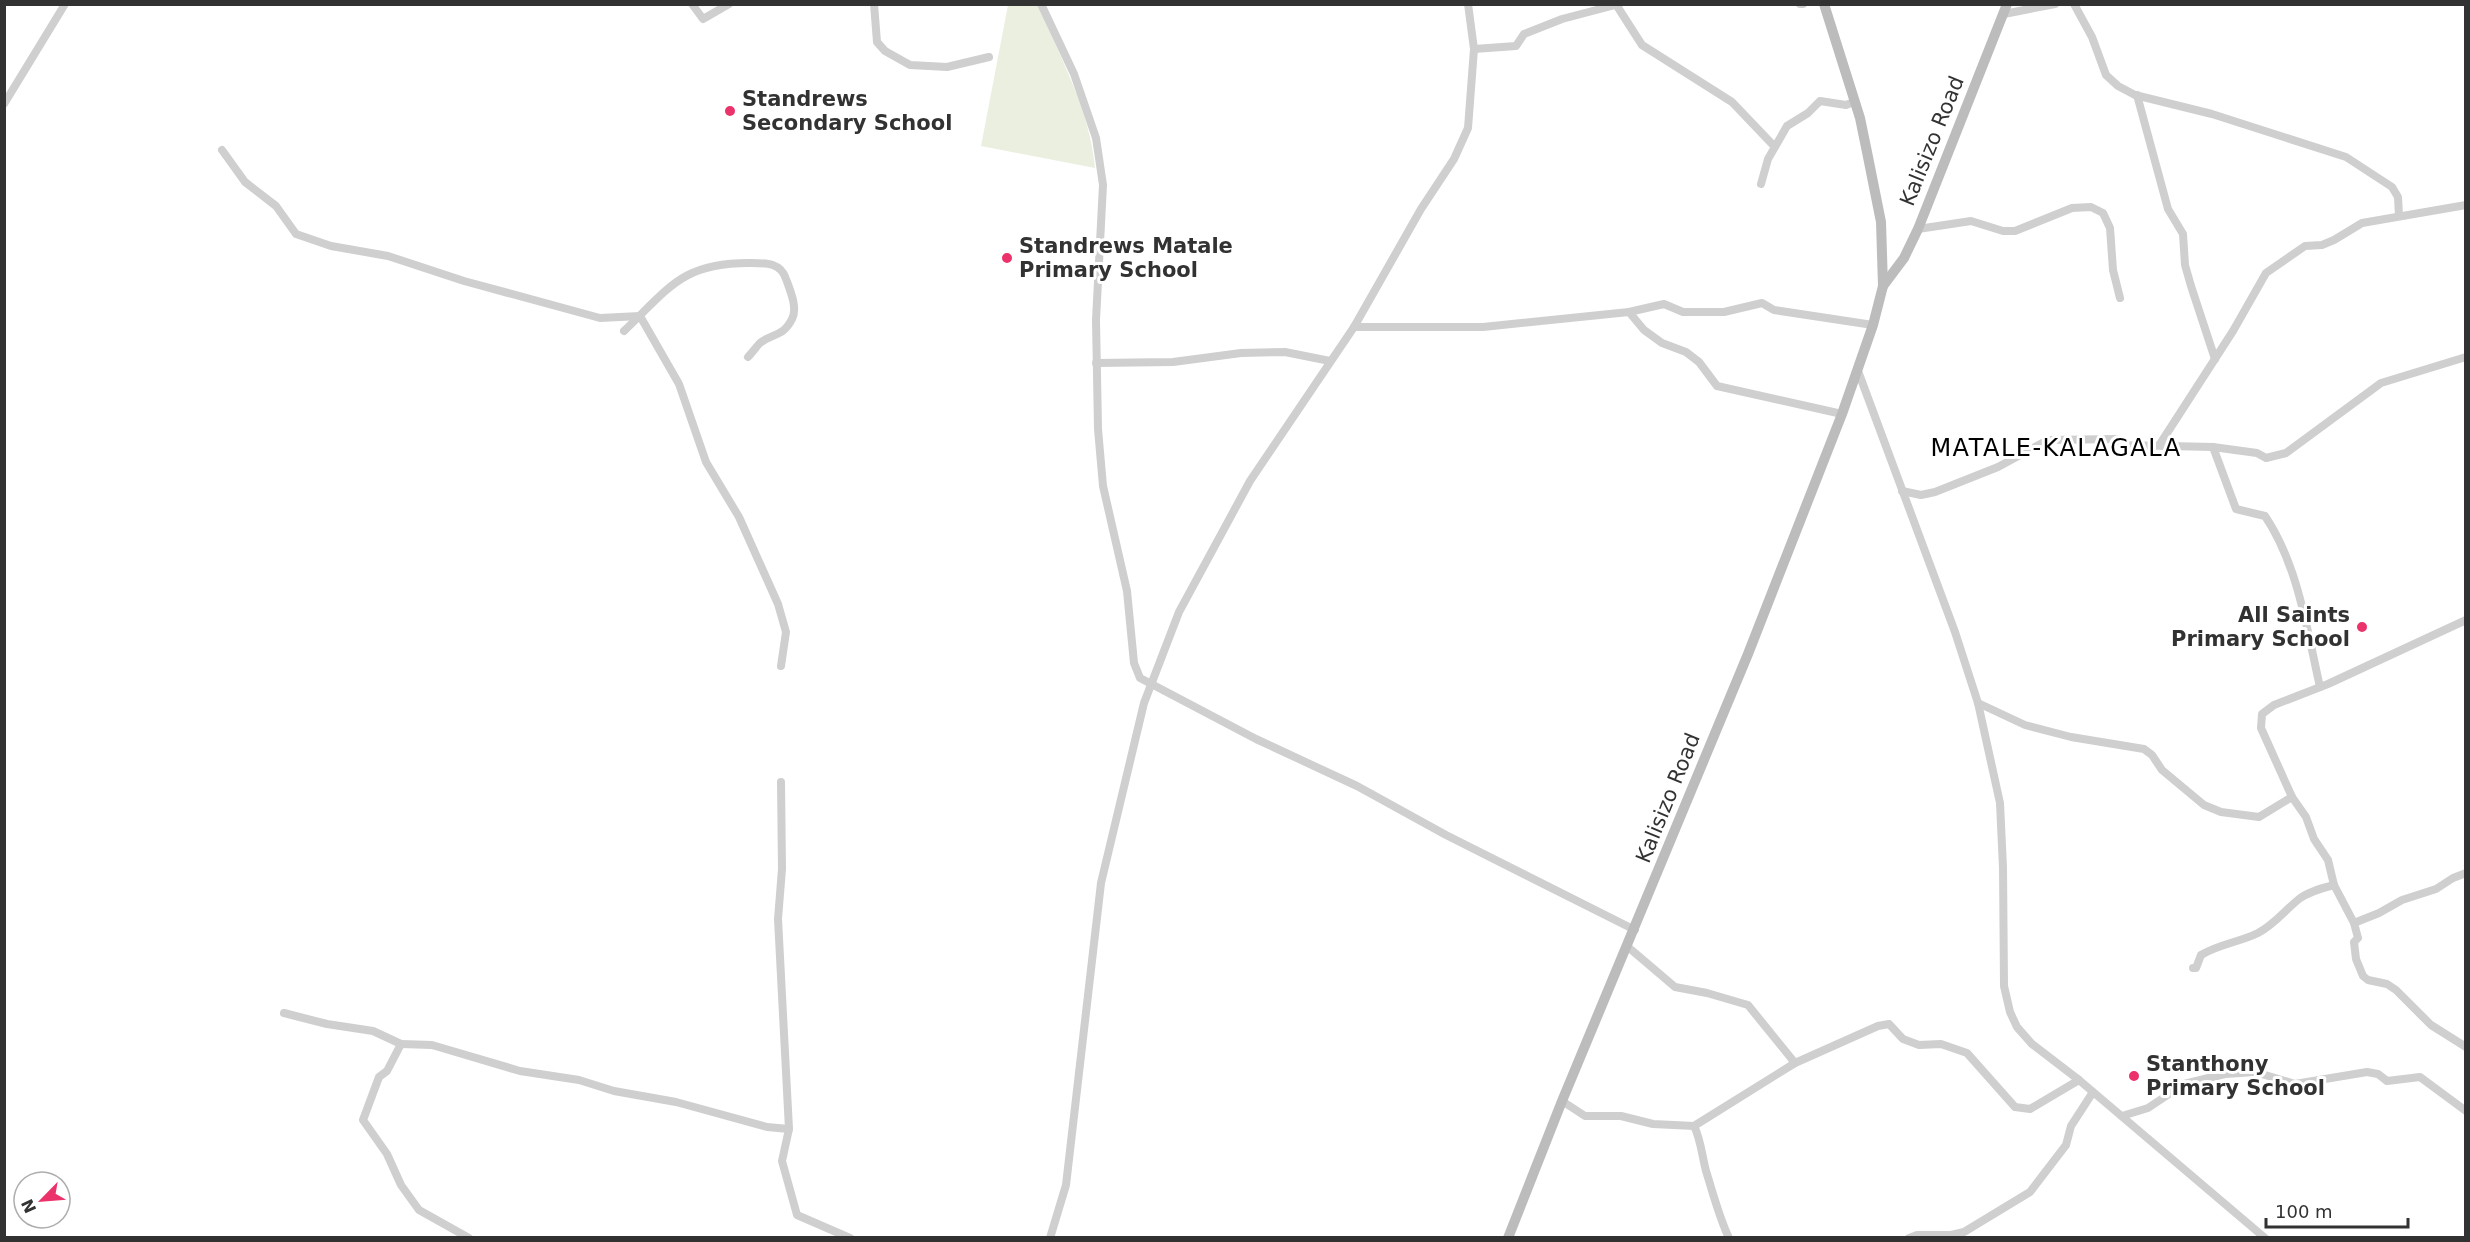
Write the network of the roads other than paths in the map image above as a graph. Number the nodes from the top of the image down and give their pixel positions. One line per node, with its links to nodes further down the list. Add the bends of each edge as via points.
1 (65, 4): 16 (street)
2 (692, 4): 3 (street, via 703,19)
3 (729, 4)
4 (874, 4): 13 (street, via 877,42 910,65 947,67)
5 (1041, 4): 34 (street, via 1074,74 1096,138 1103,184)
6 (1468, 4): 12 (street)
7 (1824, 4): 15 (street)
8 (2055, 4): 11 (street)
9 (2074, 4): 14 (street, via 2106,75)
10 (1618, 5): 12 (street, via 1562,19 1524,34 1516,46); 17 (street, via 1642,45 1732,102)
11 (2006, 9): 22 (street, Kalisizo Road)
12 (1474, 49): 28 (street, via 1468,128 1454,159)
13 (989, 57)
14 (2137, 95): 21 (street, via 2212,114 2346,157 2392,187 2398,197); 32 (street, via 2168,209 2183,234 2185,265)
15 (1854, 102): 17 (street, via 1846,105 1820,101 1787,126); 23 (street, via 1881,222)
16 (4, 104)
17 (1774, 146): 19 (street)
18 (222, 150): 26 (street, via 245,182 276,207 296,234 331,246 388,256 600,318)
19 (1761, 184)
20 (2466, 205): 21 (street)
21 (2399, 216): 32 (street, via 2362,223 2322,245 2305,246 2266,273)
22 (1918, 229): 23 (street, Kalisizo Road, via 1904,258); 24 (street, via 1971,221 2015,231 2072,208 2091,207 2103,213 2110,228)
23 (1883, 286): 27 (street, Kalisizo Road)
24 (2120, 298)
25 (1629, 312): 27 (street, via 1664,304 1683,312 1724,312 1762,303 1774,310); 28 (street, via 1483,327); 36 (street, via 1662,344 1686,352 1699,362 1717,386)
26 (640, 316): 29 (street); 30 (street, via 678,280 702,268 718,263 771,264 784,274 794,315 784,331 761,342); 41 (street, via 679,384 706,462 739,517 778,603 786,632)
27 (1873, 325): 35 (street, Kalisizo Road)
28 (1354, 327): 33 (street)
29 (624, 331)
30 (748, 357)
31 (2466, 357): 38 (street, via 2381,382 2275,458)
32 (2215, 359): 37 (street)
33 (1330, 362): 34 (street, via 1285,352 1173,362); 42 (street, via 1250,481 1179,612)
34 (1096, 363): 42 (street, via 1103,486 1127,591 1136,671)
35 (1858, 371): 36 (street, Kalisizo Road); 39 (street)
36 (1842, 414): 50 (street, Kalisizo Road)
37 (2160, 444): 38 (street); 39 (street, via 2123,445 2117,439 2048,440 1998,467 1935,492 1921,495)
38 (2213, 447): 43 (street, via 2236,509 2265,516 2275,531 2303,611)
39 (1902, 491): 44 (street)
40 (2466, 620): 43 (street)
41 (781, 666)
42 (1151, 684): 50 (street); 66 (street, via 1101,883 1066,1185)
43 (2320, 687): 46 (street, via 2274,705 2262,714 2261,728)
44 (1978, 703): 46 (street, via 2025,725 2071,738 2144,749 2162,770 2204,805 2221,812 2259,817); 57 (street, via 2000,803 2004,986 2010,1012 2024,1036)
45 (781, 782): 63 (street, via 778,919)
46 (2292, 797): 48 (street, via 2328,860)
47 (2466, 873): 49 (street)
48 (2334, 885): 49 (street); 52 (street, via 2299,899 2275,924 2259,933 2207,951)
49 (2354, 923): 55 (street, via 2358,938 2355,954 2363,976 2396,990 2431,1025)
50 (1635, 930): 51 (street, Kalisizo Road)
51 (1628, 947): 56 (street, via 1675,987 1748,1005); 59 (street, Kalisizo Road)
52 (2193, 968)
53 (284, 1013): 54 (street, via 373,1031)
54 (400, 1044): 63 (street, via 432,1045 520,1071 579,1080 767,1127); 64 (street, via 387,1071 379,1077 363,1120 418,1210)
55 (2466, 1047)
56 (1795, 1064): 57 (street, via 1888,1024 1903,1039 1919,1045 1941,1044 1967,1053 2015,1107 2030,1109); 62 (street)
57 (2079, 1080): 58 (street)
58 (2093, 1092): 61 (street); 69 (street, via 2070,1126 2066,1145 2030,1192 1964,1232)
59 (1562, 1101): 62 (street, via 1585,1116 1621,1116 1653,1124); 67 (street, Kalisizo Road)
60 (2466, 1111): 61 (street, via 2420,1077 2387,1081 2367,1072 2295,1084 2239,1071 2184,1084 2148,1108)
61 (2122, 1116): 70 (street)
62 (1694, 1126): 68 (street)
63 (789, 1129): 65 (street, via 782,1161 797,1215)
64 (469, 1238)
65 (850, 1238)
66 (1050, 1238)
67 (1508, 1238)
68 (1729, 1238)
69 (1909, 1238)
70 (2265, 1238)

